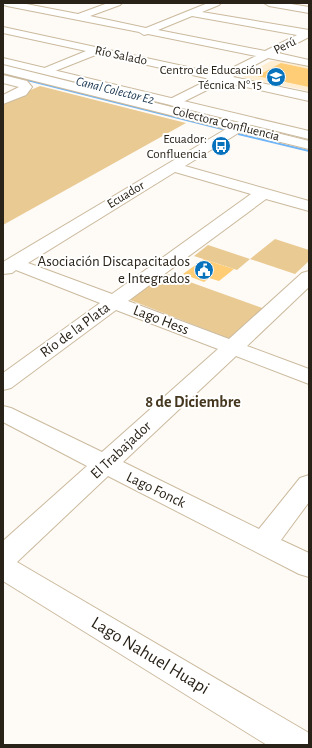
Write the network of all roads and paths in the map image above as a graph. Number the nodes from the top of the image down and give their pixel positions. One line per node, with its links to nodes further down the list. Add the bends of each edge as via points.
1 (6, 3): 7 (street)
2 (117, 3): 7 (street)
3 (216, 3): 6 (street)
4 (269, 3): 5 (street)
5 (309, 10)
6 (191, 13): 9 (street); 10 (street)
7 (78, 17): 9 (street)
8 (3, 30): 13 (street, Río Salado)
9 (146, 31): 11 (street); 14 (street)
10 (309, 34): 14 (street, Perú)
11 (125, 39)
12 (111, 45): 13 (street)
13 (97, 50): 18 (street); 19 (street, Río Salado)
14 (268, 55): 16 (street); 19 (street, Perú)
15 (3, 61): 18 (street)
16 (309, 63)
17 (3, 69): 24 (street, Colectora Confluencia)
18 (46, 71): 23 (street)
19 (222, 78): 21 (street, Río Salado); 23 (street, Perú)
20 (3, 79): 22 (street, via 26,87 22,92)
21 (309, 97)
22 (3, 100)
23 (175, 102): 24 (street)
24 (244, 124): 26 (street); 27 (street, Ecuador); 28 (street, Colectora Confluencia)
25 (187, 126): 27 (street)
26 (309, 134)
27 (225, 136): 29 (street); 30 (street, Ecuador)
28 (309, 145)
29 (309, 157)
30 (173, 167): 31 (street); 33 (street, Ecuador)
31 (263, 193): 32 (street); 35 (street, Río de la Plata)
32 (309, 206)
33 (8, 267): 35 (street, Lago Hess)
34 (309, 277): 36 (street, El Trabajador)
35 (114, 302): 36 (street, Lago Hess); 38 (street, Río de la Plata)
36 (232, 348): 37 (street, Lago Hess); 40 (street, El Trabajador)
37 (309, 377)
38 (3, 383)
39 (3, 413): 40 (street, Lago Fonck)
40 (105, 464): 42 (street, Lago Fonck); 43 (street, El Trabajador)
41 (309, 484): 42 (street)
42 (263, 543): 44 (street, Lago Fonck)
43 (3, 558)
44 (309, 566)
45 (3, 567): 46 (street, Lago Nahuel Huapi)
46 (298, 745)

